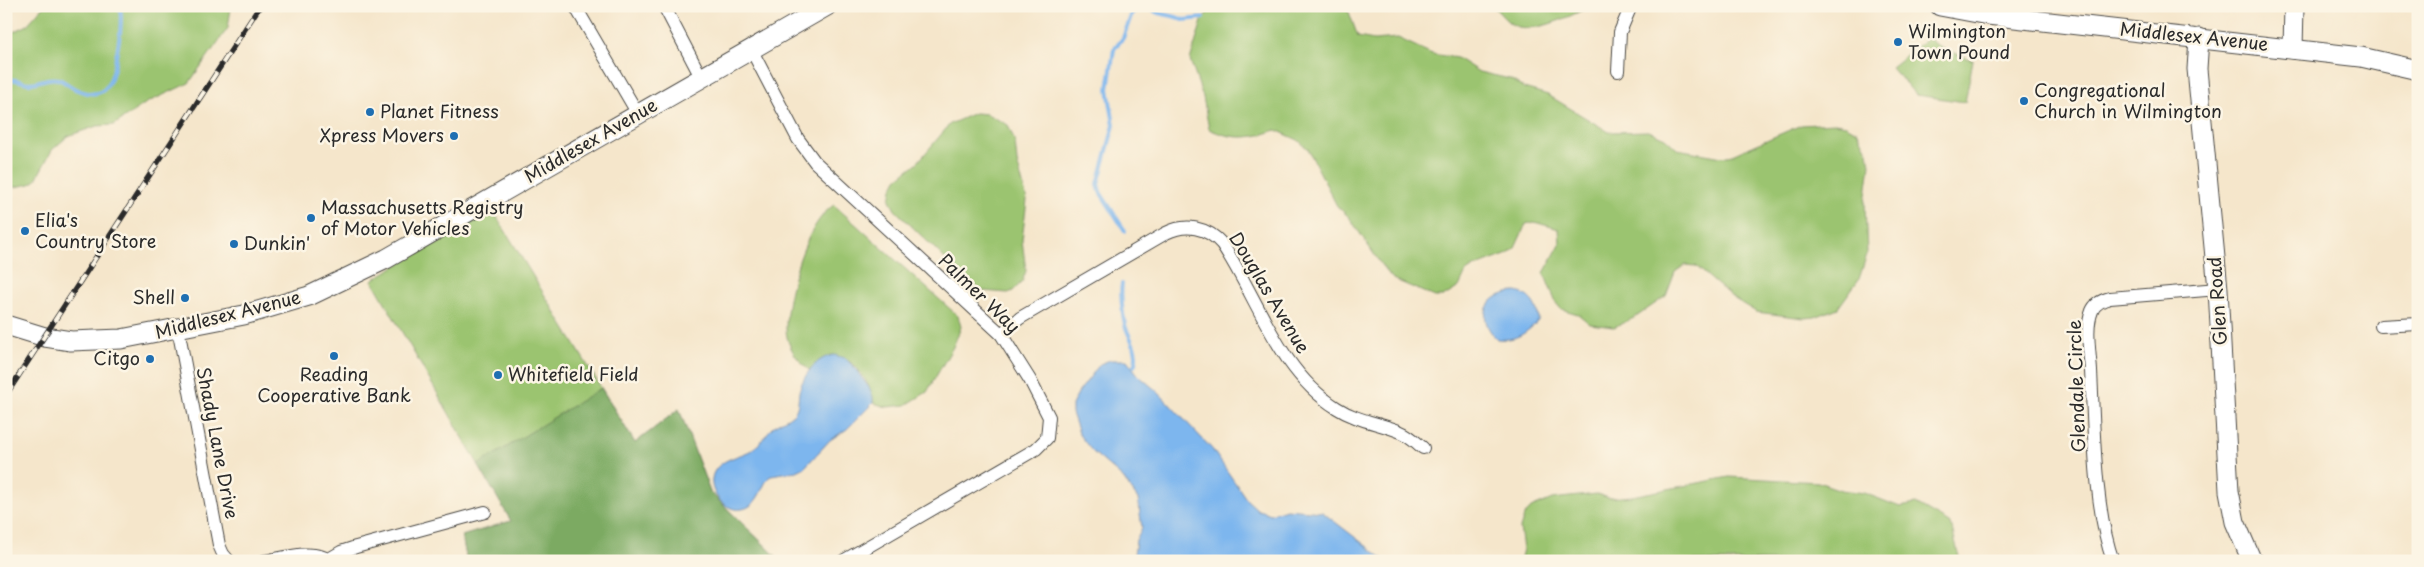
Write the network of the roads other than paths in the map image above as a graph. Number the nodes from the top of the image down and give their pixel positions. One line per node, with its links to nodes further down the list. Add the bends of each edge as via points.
1 (575, 6): 13 (street)
2 (664, 6): 12 (street)
3 (827, 6): 9 (main road, Middlesex Avenue)
4 (1631, 6): 11 (street, via 1620,32)
5 (1940, 6): 7 (main road, Middlesex Avenue, via 1988,15)
6 (2294, 6): 8 (main road)
7 (2199, 38): 8 (main road, Middlesex Avenue); 14 (main road, Glen Road, via 2197,69)
8 (2292, 49): 10 (main road, Middlesex Avenue, via 2361,57)
9 (750, 50): 12 (main road, Middlesex Avenue); 19 (street, Palmer Way, via 794,132 815,162)
10 (2418, 70)
11 (1618, 71)
12 (701, 78): 13 (main road, Middlesex Avenue)
13 (638, 114): 18 (main road, Middlesex Avenue, via 386,259 332,286 273,308)
14 (2218, 289): 26 (street, Glendale Circle, via 2110,298 2097,303 2091,312 2096,457 2103,521); 27 (main road, Glen Road, via 2231,504)
15 (2418, 324): 17 (street)
16 (6, 325): 18 (main road, Middlesex Avenue, via 45,337 78,341 132,337)
17 (2381, 326)
18 (178, 328): 23 (street, Shady Lane Drive, via 219,545)
19 (1001, 334): 20 (street, Douglas Avenue, via 1018,319 1166,232 1182,227 1199,228 1222,244 1288,359 1305,382 1336,408 1362,422 1400,432); 25 (street, Palmer Way, via 1047,411 1050,426 1046,441)
20 (1423, 448)
21 (485, 512): 22 (street, via 356,547)
22 (330, 560): 24 (street, via 310,555)
23 (229, 561)
24 (264, 561)
25 (844, 561)
26 (2113, 561)
27 (2252, 561)

